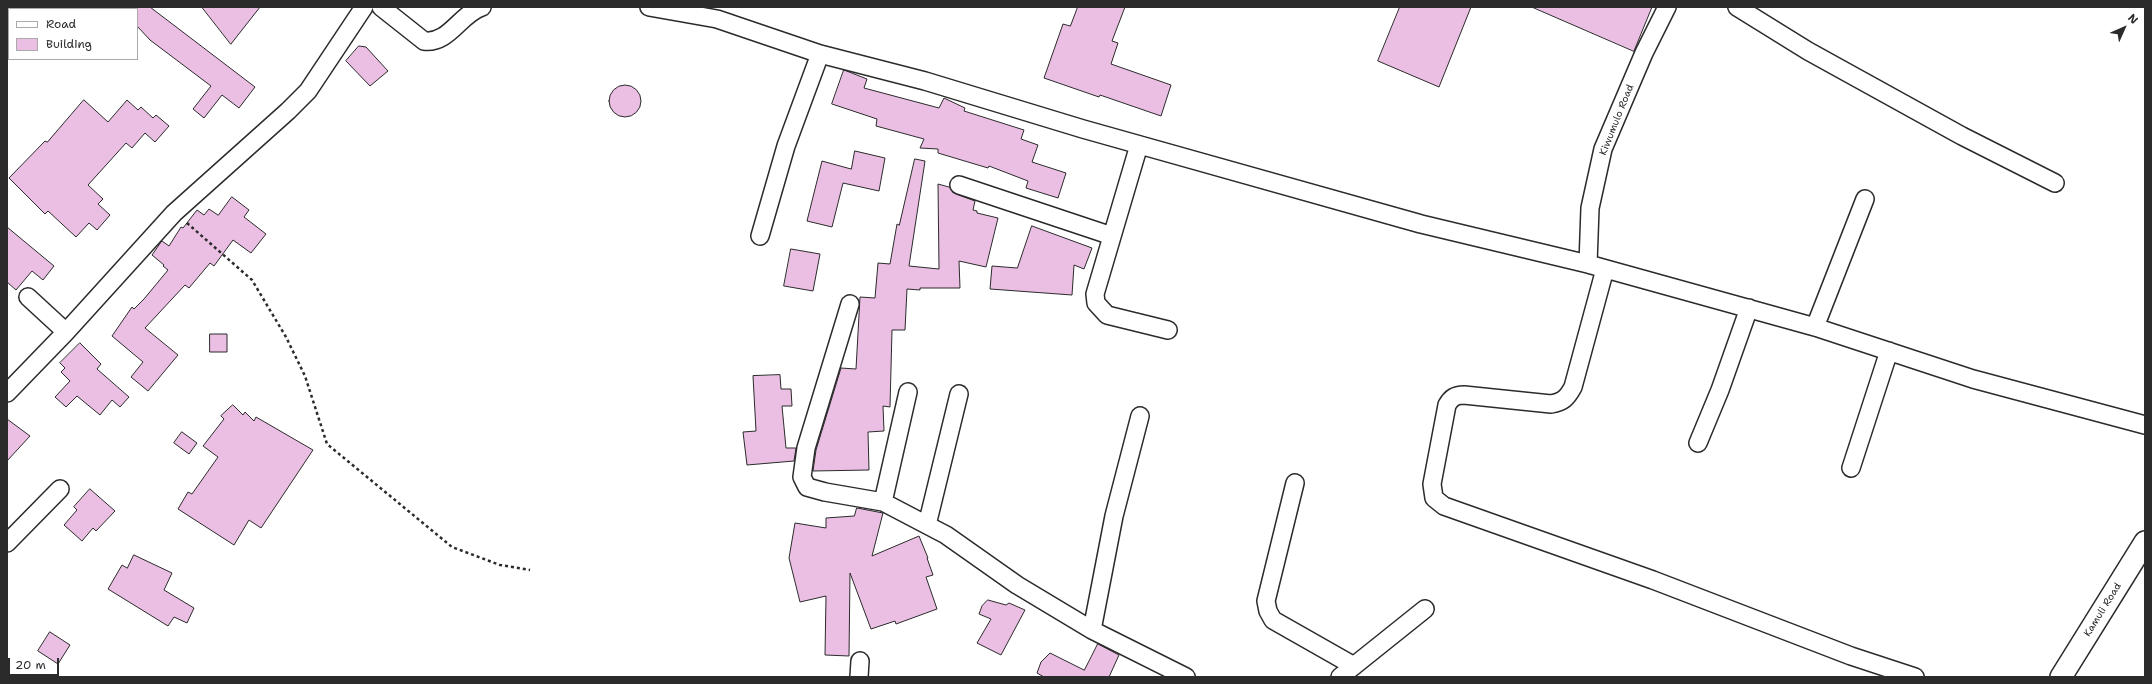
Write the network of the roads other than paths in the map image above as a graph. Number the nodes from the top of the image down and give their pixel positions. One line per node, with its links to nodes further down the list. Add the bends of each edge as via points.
1 (364, 7): 21 (street, via 308,91 174,213)
2 (381, 7): 3 (street, via 424,41 430,42 443,38 466,16)
3 (482, 7)
4 (650, 7): 7 (street, via 717,19)
5 (1667, 7): 14 (street, Kiwumulo Road, via 1644,53 1603,149 1590,208)
6 (1737, 7): 9 (street, via 1808,51 1962,136)
7 (820, 54): 8 (street, via 925,81); 12 (street, via 786,146)
8 (1139, 145): 13 (street); 14 (street, via 1421,224)
9 (2055, 183)
10 (959, 185): 13 (street)
11 (1865, 199): 19 (street)
12 (760, 236)
13 (1112, 236): 20 (street, via 1095,294 1096,303 1106,315)
14 (1588, 264): 15 (street)
15 (1605, 269): 18 (street); 41 (street, via 1568,398 1560,403 1551,404 1464,395 1450,399 1446,405 1432,484 1434,498 1444,506 1652,580 1851,656)
16 (28, 297): 21 (street)
17 (850, 304): 32 (street, via 806,448 802,477 808,487)
18 (1749, 308): 19 (street); 28 (street)
19 (1815, 327): 22 (street)
20 (1168, 330)
21 (66, 332): 24 (street)
22 (1889, 351): 27 (street, via 1972,379); 29 (street)
23 (908, 392): 32 (street)
24 (7, 393)
25 (959, 394): 33 (street)
26 (1140, 416): 37 (street, via 1114,516)
27 (2145, 425)
28 (1698, 443)
29 (1851, 468)
30 (1295, 484): 38 (street, via 1266,601 1268,611 1273,620)
31 (60, 489): 35 (street)
32 (883, 502): 33 (street)
33 (927, 525): 37 (street, via 946,535 1017,585)
34 (2145, 542): 42 (street, Kamuli Road)
35 (7, 543)
36 (1425, 609): 38 (street)
37 (1092, 630): 39 (street)
38 (1354, 666): 40 (street)
39 (1186, 677)
40 (1340, 677)
41 (1915, 677)
42 (2061, 677)

